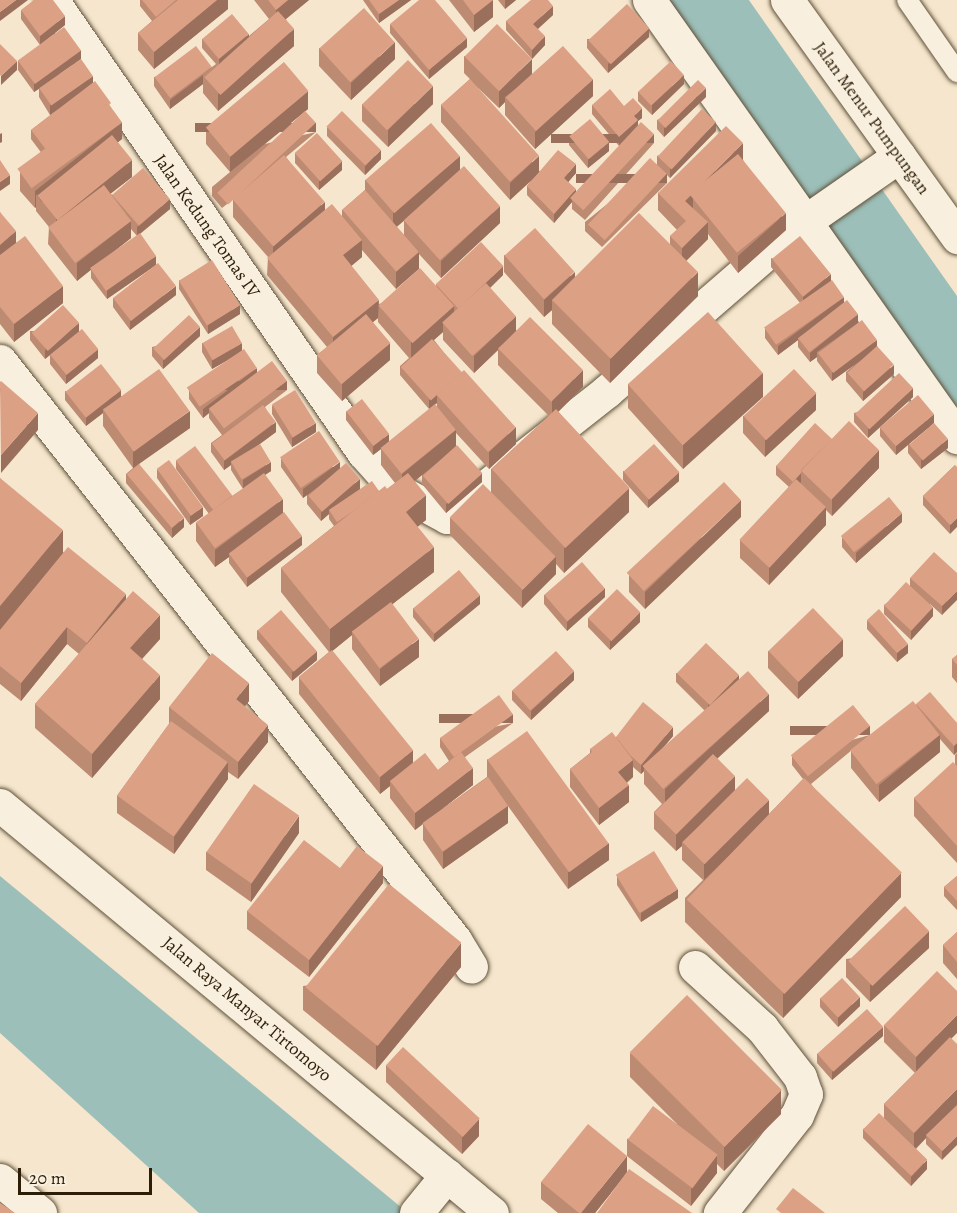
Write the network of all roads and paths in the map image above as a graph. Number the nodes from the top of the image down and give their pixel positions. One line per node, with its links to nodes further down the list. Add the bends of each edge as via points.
1 (52, 0): 7 (street, Jalan Kedung Tomas IV, via 363,452 397,490 447,517 607,391)
2 (649, 0): 7 (street)
3 (787, 0): 6 (street, Jalan Menur Pumpungan)
4 (907, 0): 5 (lane)
5 (957, 72)
6 (900, 156): 7 (street); 8 (street, Jalan Menur Pumpungan)
7 (811, 216): 10 (street)
8 (957, 237)
9 (0, 361): 12 (street, via 455,940)
10 (957, 437)
11 (0, 805): 14 (street, Jalan Raya Manyar Tirtomoyo)
12 (471, 967)
13 (694, 967): 19 (street, via 762,1028 800,1077 806,1094 797,1115)
14 (447, 1175): 16 (street); 18 (street, Jalan Raya Manyar Tirtomoyo)
15 (0, 1180): 17 (street)
16 (417, 1212)
17 (40, 1213)
18 (492, 1213)
19 (720, 1213)

